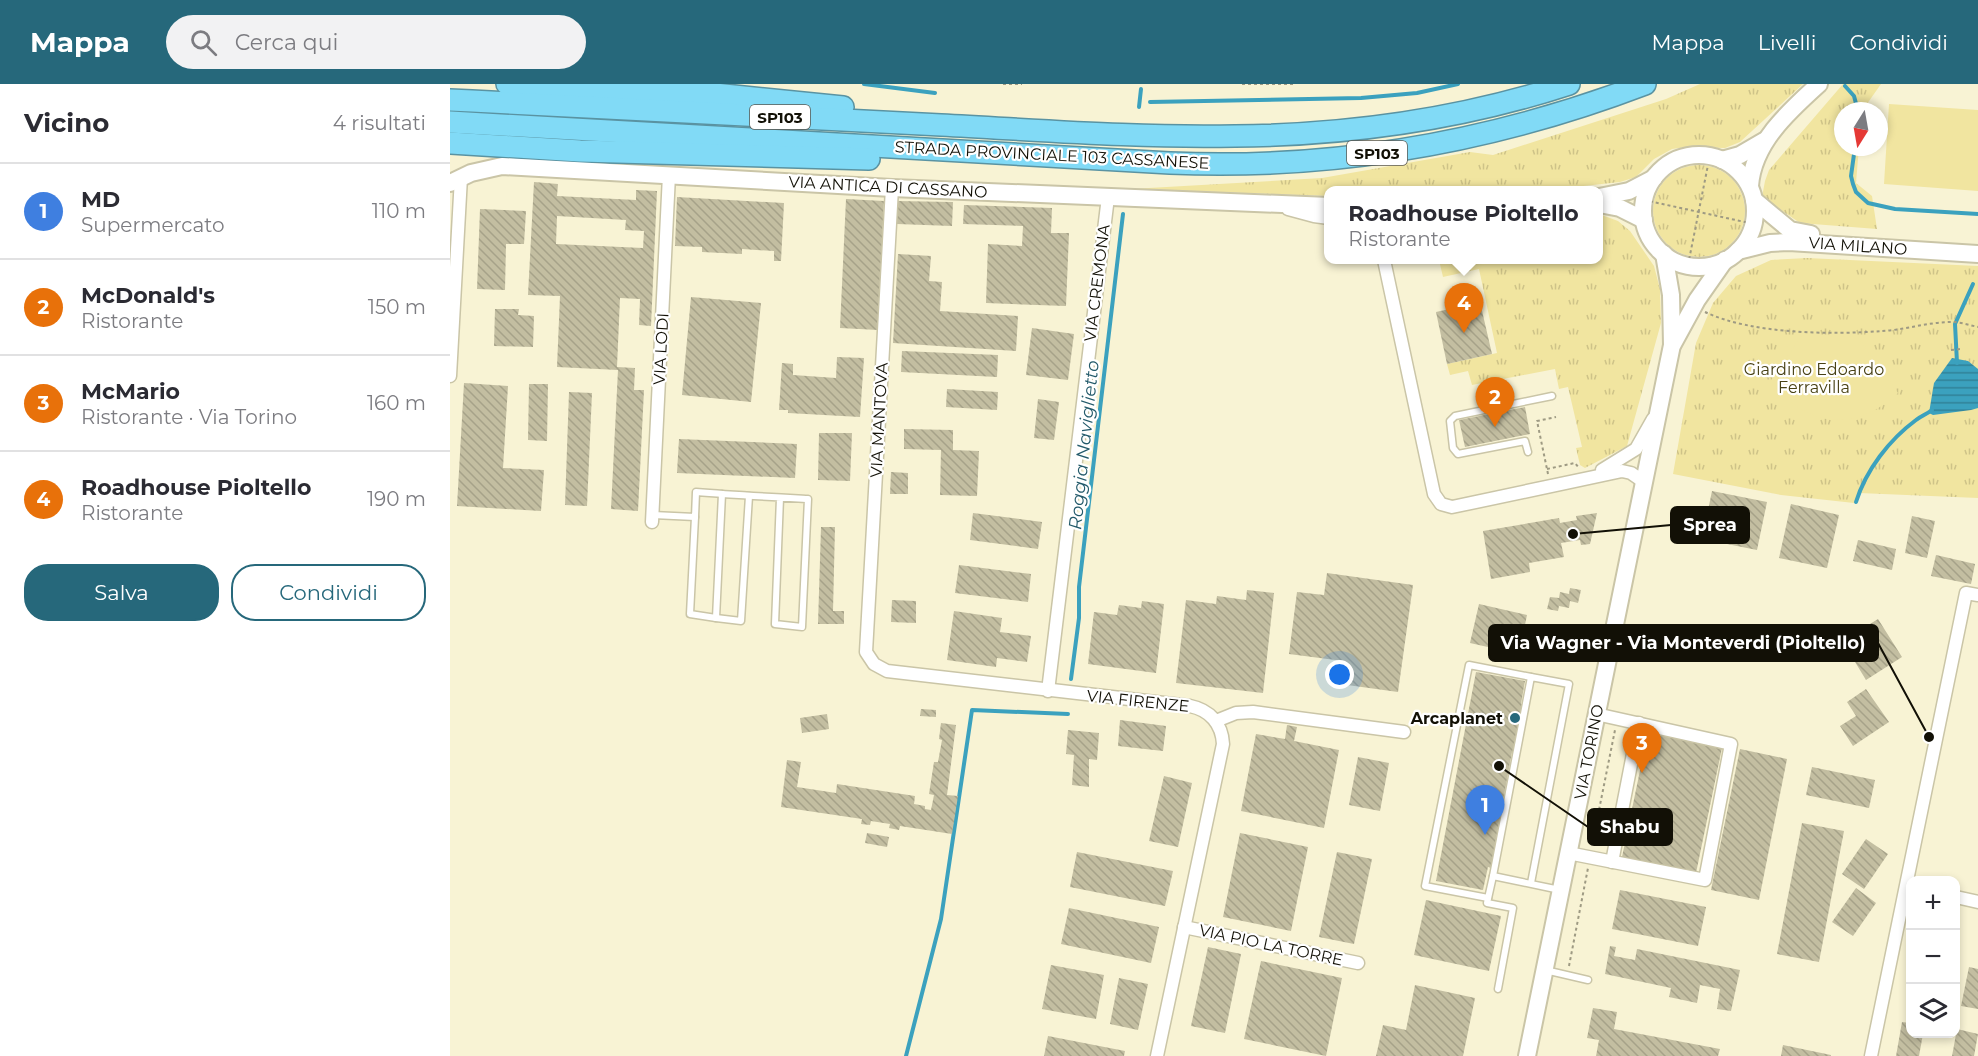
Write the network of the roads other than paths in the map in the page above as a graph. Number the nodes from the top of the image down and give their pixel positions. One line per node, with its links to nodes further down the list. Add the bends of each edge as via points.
1 (507, 84): 7 (highway, SP103, via 705,93)
2 (1569, 84): 7 (highway, STRADA PROVINCIALE 103 CASSANESE / SP103, via 1477,110 1351,129 1237,136)
3 (1645, 84): 11 (highway, STRADA PROVINCIALE 103 CASSANESE / SP103, via 1509,128 1367,155 1233,164)
4 (1819, 84): 8 (main road)
5 (450, 100): 7 (highway, STRADA PROVINCIALE 103 CASSANESE / SP103)
6 (450, 122): 11 (highway, STRADA PROVINCIALE 103 CASSANESE / SP103)
7 (1109, 134)
8 (1767, 139): 10 (main road, via 1740,155); 16 (main road, via 1752,166)
9 (450, 143): 11 (highway, SP103, via 745,157 966,162)
10 (1716, 158): 13 (main road, via 1691,155 1662,169); 16 (main road, VIA MILANO, via 1739,171)
11 (1100, 159)
12 (669, 175): 14 (main road, VIA ANTICA DI CASSANO, via 502,166 484,168); 15 (main road, VIA ANTICA DI CASSANO); 40 (street, VIA LODI)
13 (1654, 178): 17 (main road, via 1629,191); 23 (main road, via 1644,200)
14 (455, 180): 30 (street)
15 (892, 189): 18 (main road, VIA ANTICA DI CASSANO); 43 (street, VIA MANTOVA)
16 (1752, 193): 24 (main road, VIA MILANO, via 1782,225 1795,232); 27 (main road, via 1754,224 1748,239)
17 (1603, 196)
18 (1108, 197): 19 (main road, VIA ANTICA DI CASSANO); 45 (street, VIA CREMONA)
19 (1275, 205): 21 (main road, VIA ANTICA DI CASSANO); 22 (street)
20 (1603, 205): 23 (main road)
21 (1324, 206)
22 (1324, 217)
23 (1644, 220): 25 (main road, via 1651,238)
24 (1978, 243)
25 (1664, 254): 27 (main road, VIA MILANO, via 1688,266 1707,266); 29 (main road, via 1671,295)
26 (1978, 254): 27 (main road, VIA MILANO, via 1789,242 1770,243)
27 (1732, 256): 29 (main road, via 1694,305)
28 (1386, 264): 34 (street, via 1437,500 1452,507 1550,486)
29 (1672, 345): 32 (main road, VIA TORINO)
30 (450, 376)
31 (1552, 396): 33 (lane, via 1450,420 1453,448 1458,454 1525,441)
32 (1659, 406): 34 (street, via 1638,448); 35 (main road, VIA TORINO)
33 (1528, 452)
34 (1587, 473): 35 (street, via 1625,471)
35 (1644, 482): 46 (main road, VIA TORINO)
36 (722, 494): 37 (lane); 39 (lane, via 696,492); 42 (lane)
37 (749, 496): 38 (lane); 42 (lane, via 741,621)
38 (780, 498): 38 (lane, via 808,500 802,627 775,624)
39 (695, 518): 40 (lane); 42 (lane, via 690,614)
40 (652, 519)
41 (1972, 594): 53 (street)
42 (716, 618)
43 (866, 652): 45 (street, VIA FIRENZE, via 874,664 887,671)
44 (1531, 677): 52 (lane); 54 (lane, via 1569,684); 57 (lane, via 1469,665 1425,886)
45 (1048, 691): 47 (street, VIA FIRENZE, via 1190,706)
46 (1596, 714): 48 (street); 50 (main road, VIA TORINO)
47 (1216, 722): 49 (street, via 1253,712); 60 (street, via 1222,744)
48 (1639, 723): 51 (street); 51 (street, via 1731,744 1705,880)
49 (1404, 732)
50 (1568, 853): 51 (street); 55 (main road, VIA TORINO)
51 (1612, 862)
52 (1493, 876): 54 (lane); 57 (lane)
53 (1910, 876)
54 (1531, 883): 55 (lane)
55 (1561, 890): 62 (main road, VIA TORINO)
56 (1906, 895): 67 (street)
57 (1488, 898): 64 (lane, via 1487,903 1513,908)
58 (1960, 898): 59 (street)
59 (1978, 902)
60 (1184, 927): 61 (street, VIA PIO LA TORRE); 65 (street)
61 (1358, 963)
62 (1545, 970): 63 (lane); 66 (main road, VIA TORINO)
63 (1588, 980)
64 (1498, 989)
65 (1157, 1056)
66 (1527, 1056)
67 (1871, 1056)

